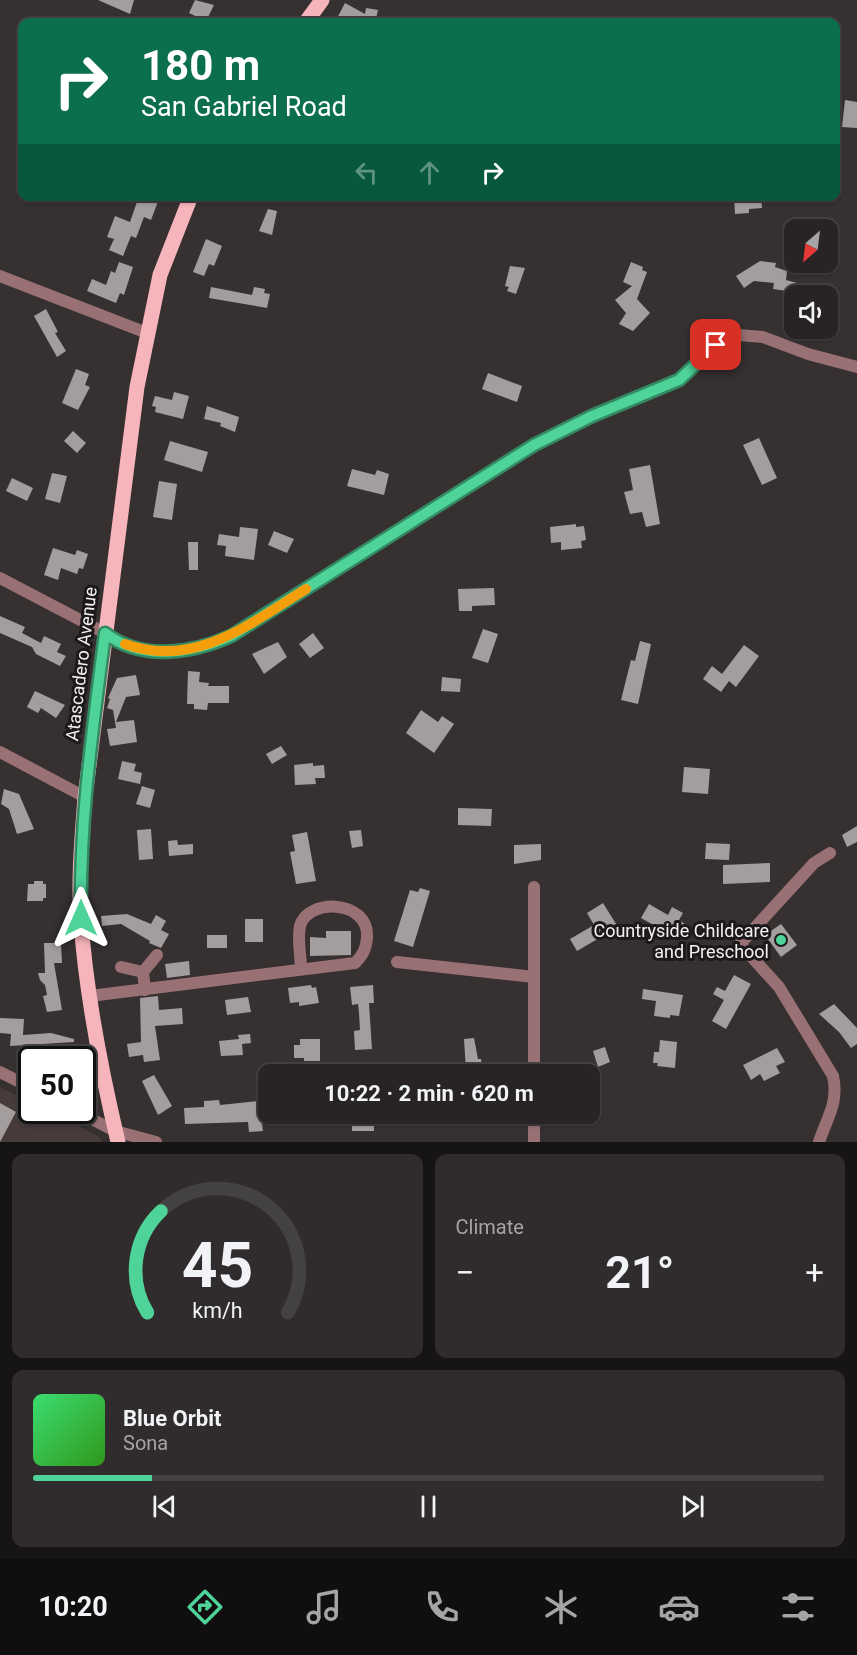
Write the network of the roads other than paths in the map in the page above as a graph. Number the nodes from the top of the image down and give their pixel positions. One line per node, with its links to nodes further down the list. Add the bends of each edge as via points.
1 (322, 0): 2 (main road)
2 (309, 18)
3 (188, 201): 5 (main road, Atascadero Avenue, via 160,275)
4 (0, 276): 5 (street)
5 (147, 333): 8 (main road, Atascadero Avenue)
6 (857, 367): 8 (street, via 763,337 738,335 716,345 679,380 534,445 231,636 196,648 160,651 136,648)
7 (0, 578): 8 (street)
8 (105, 633): 10 (main road, Atascadero Avenue)
9 (0, 752): 10 (street)
10 (85, 797): 20 (main road, Atascadero Avenue, via 81,918)
11 (830, 853): 29 (street, via 814,863 740,944 779,987 833,1076 833,1108)
12 (534, 886): 18 (street)
13 (157, 955): 17 (street)
14 (397, 962): 18 (street)
15 (121, 967): 17 (street)
16 (302, 969): 16 (street, via 303,919 328,908 360,915 367,930 362,956 355,963); 19 (street)
17 (143, 972): 19 (street)
18 (534, 977): 21 (street)
19 (145, 990): 20 (street)
20 (90, 996): 26 (main road, Atascadero Avenue)
21 (534, 1064)
22 (0, 1072): 23 (street)
23 (18, 1081)
24 (96, 1123): 26 (street)
25 (534, 1124): 28 (street)
26 (117, 1136): 27 (street)
27 (156, 1142)
28 (534, 1142)
29 (819, 1142)

